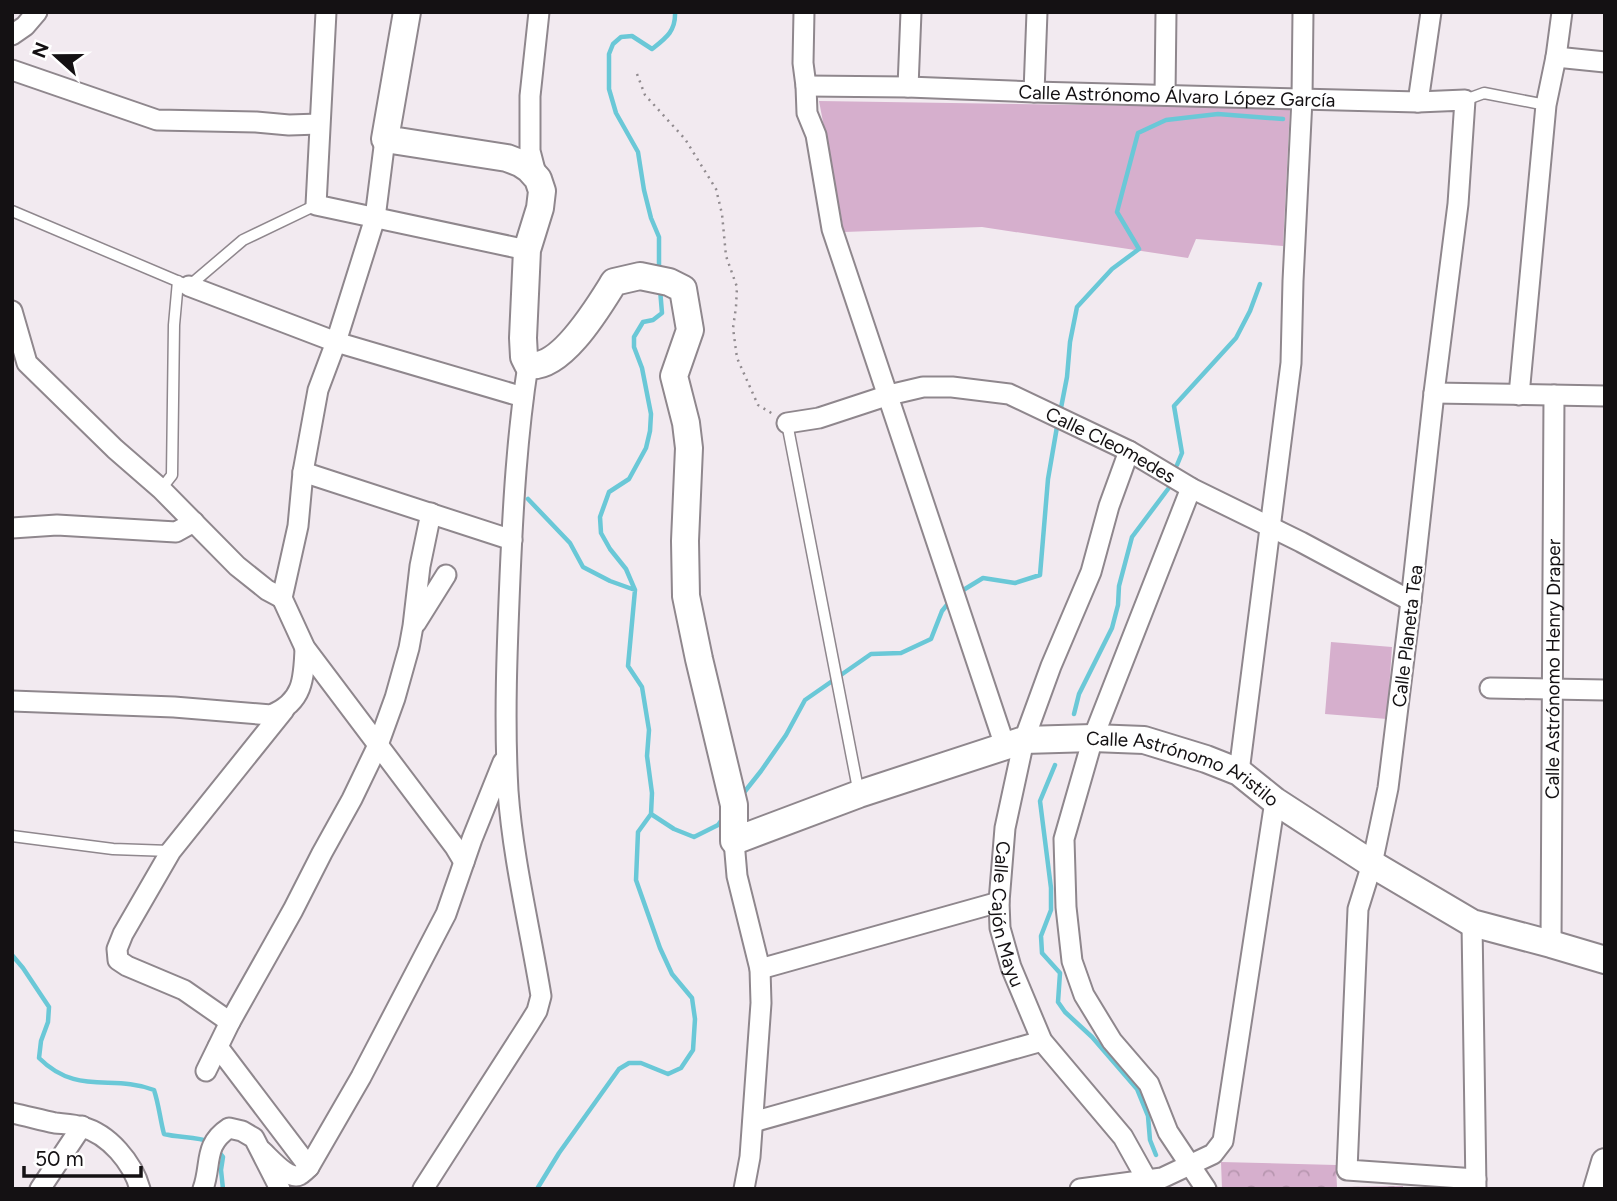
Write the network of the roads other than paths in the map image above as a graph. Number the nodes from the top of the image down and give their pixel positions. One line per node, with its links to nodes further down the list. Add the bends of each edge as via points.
1 (37, 12): 12 (street)
2 (326, 12): 24 (street)
3 (407, 12): 25 (street)
4 (539, 12): 26 (street, via 530,96 530,150)
5 (804, 12): 16 (street)
6 (911, 12): 17 (street)
7 (1037, 12): 18 (street)
8 (1166, 12): 19 (street)
9 (1303, 12): 20 (street)
10 (1432, 12): 22 (street)
11 (1562, 12): 13 (street)
12 (12, 35)
13 (1556, 57): 14 (street); 23 (street)
14 (1605, 62)
15 (12, 70): 24 (street, via 157,120)
16 (806, 86): 17 (street, Calle Astrónomo Álvaro López García); 37 (street, via 807,113 816,135 832,229)
17 (908, 87): 18 (street, Calle Astrónomo Álvaro López García)
18 (1034, 92): 19 (street, Calle Astrónomo Álvaro López García)
19 (1165, 95): 20 (street, Calle Astrónomo Álvaro López García)
20 (1302, 99): 22 (street, Calle Astrónomo Álvaro López García); 50 (street, via 1291,363)
21 (1465, 100): 22 (street, Calle Astrónomo Álvaro López García); 23 (lane, Calle Astrónomo Álvaro López García, via 1484,93); 36 (street, Calle Planeta Tea, via 1458,204)
22 (1418, 102)
23 (1546, 105): 38 (street)
24 (319, 124): 27 (street)
25 (385, 139): 26 (street, via 507,158); 29 (street)
26 (538, 179): 30 (street, via 540,208)
27 (316, 205): 29 (street); 31 (lane, via 243,240)
28 (12, 211): 31 (lane)
29 (374, 218): 30 (street); 33 (street)
30 (527, 250): 35 (street, via 523,338)
31 (184, 283): 33 (street); 46 (lane, via 174,325 172,475)
32 (12, 311): 34 (street)
33 (336, 342): 41 (street); 44 (street, via 318,390)
34 (20, 365): 46 (street)
35 (528, 365): 41 (street); 72 (street, via 548,363 563,351 614,282 640,276 683,289 690,330 674,376 689,448 686,596 734,805)
36 (1434, 393): 38 (street); 54 (street, Calle Planeta Tea)
37 (889, 395): 42 (street, Calle Cleomedes); 43 (street, Calle Cleomedes, via 923,387 1009,394); 63 (street)
38 (1519, 395): 39 (street)
39 (1554, 395): 40 (street); 58 (street, Calle Astrónomo Henry Draper)
40 (1605, 396)
41 (523, 397): 51 (street)
42 (788, 423): 67 (lane)
43 (1129, 451): 45 (street, Calle Cleomedes); 63 (street, Calle Cajón Mayu, via 1091,572)
44 (303, 472): 47 (street); 53 (street, via 298,526)
45 (1191, 488): 50 (street, Calle Cleomedes); 62 (street)
46 (161, 489): 48 (street)
47 (431, 513): 51 (street); 55 (street)
48 (194, 522): 49 (street, via 176,532 57,525); 53 (street, via 237,566)
49 (12, 528)
50 (1270, 528): 54 (street, Calle Cleomedes); 66 (street)
51 (512, 540): 65 (street)
52 (446, 575): 55 (street)
53 (282, 598): 56 (street)
54 (1411, 601): 75 (street, Calle Planeta Tea, via 1388,788)
55 (413, 626): 64 (street, via 396,698)
56 (305, 648): 61 (street, via 303,682); 64 (street)
57 (1490, 688): 58 (street)
58 (1553, 689): 59 (street); 78 (street, Calle Astrónomo Henry Draper)
59 (1605, 690)
60 (12, 701): 61 (street, via 271,715)
61 (284, 710): 73 (street)
62 (1093, 738): 63 (street, Calle Astrónomo Aristilo); 66 (street, Calle Astrónomo Aristilo, via 1144,740); 90 (street, via 1064,839 1072,961 1084,995 1112,1041 1149,1084 1168,1132)
63 (1014, 743): 67 (street, Calle Astrónomo Aristilo); 76 (street, Calle Cajón Mayu)
64 (378, 745): 70 (street); 81 (street)
65 (507, 750): 69 (street); 98 (street, via 508,792 541,996 533,1018)
66 (1239, 772): 68 (street, Calle Astrónomo Aristilo)
67 (859, 794): 72 (street, Calle Astrónomo Aristilo)
68 (1275, 801): 75 (street, Calle Astrónomo Aristilo); 90 (street, via 1223,1141 1213,1154)
69 (480, 821): 70 (street, via 456,834); 74 (street)
70 (441, 829): 74 (street)
71 (12, 836): 73 (lane)
72 (734, 841): 80 (street, via 737,876)
73 (171, 851): 81 (street, via 122,934 118,960 184,990)
74 (464, 862): 91 (street, via 446,914)
75 (1372, 864): 77 (street, Calle Astrónomo Aristilo); 93 (street, Calle Planeta Tea, via 1358,909 1348,1170)
76 (999, 902): 80 (street); 82 (street, Calle Cajón Mayu, via 1000,928 1012,967)
77 (1472, 923): 78 (street, Calle Astrónomo Aristilo); 93 (street)
78 (1551, 944): 79 (street, Calle Astrónomo Aristilo)
79 (1605, 960)
80 (760, 970): 86 (street)
81 (230, 1022): 83 (street)
82 (1042, 1041): 86 (street); 92 (street, Calle Cajón Mayu, via 1123,1138)
83 (218, 1047): 84 (street); 91 (street)
84 (206, 1071)
85 (12, 1113): 87 (street)
86 (753, 1122): 99 (street)
87 (82, 1126): 94 (street); 95 (street, via 112,1145 133,1170)
88 (262, 1151): 91 (street, via 294,1176); 96 (street, via 254,1138 229,1128 219,1135 208,1158); 97 (street)
89 (1605, 1162): 102 (street)
90 (1191, 1165): 92 (street); 101 (street)
91 (309, 1167)
92 (1149, 1184): 100 (street)
93 (1476, 1184)
94 (40, 1189)
95 (140, 1189)
96 (203, 1189)
97 (280, 1189)
98 (423, 1189)
99 (744, 1189)
100 (1080, 1189)
101 (1206, 1189)
102 (1597, 1189)

